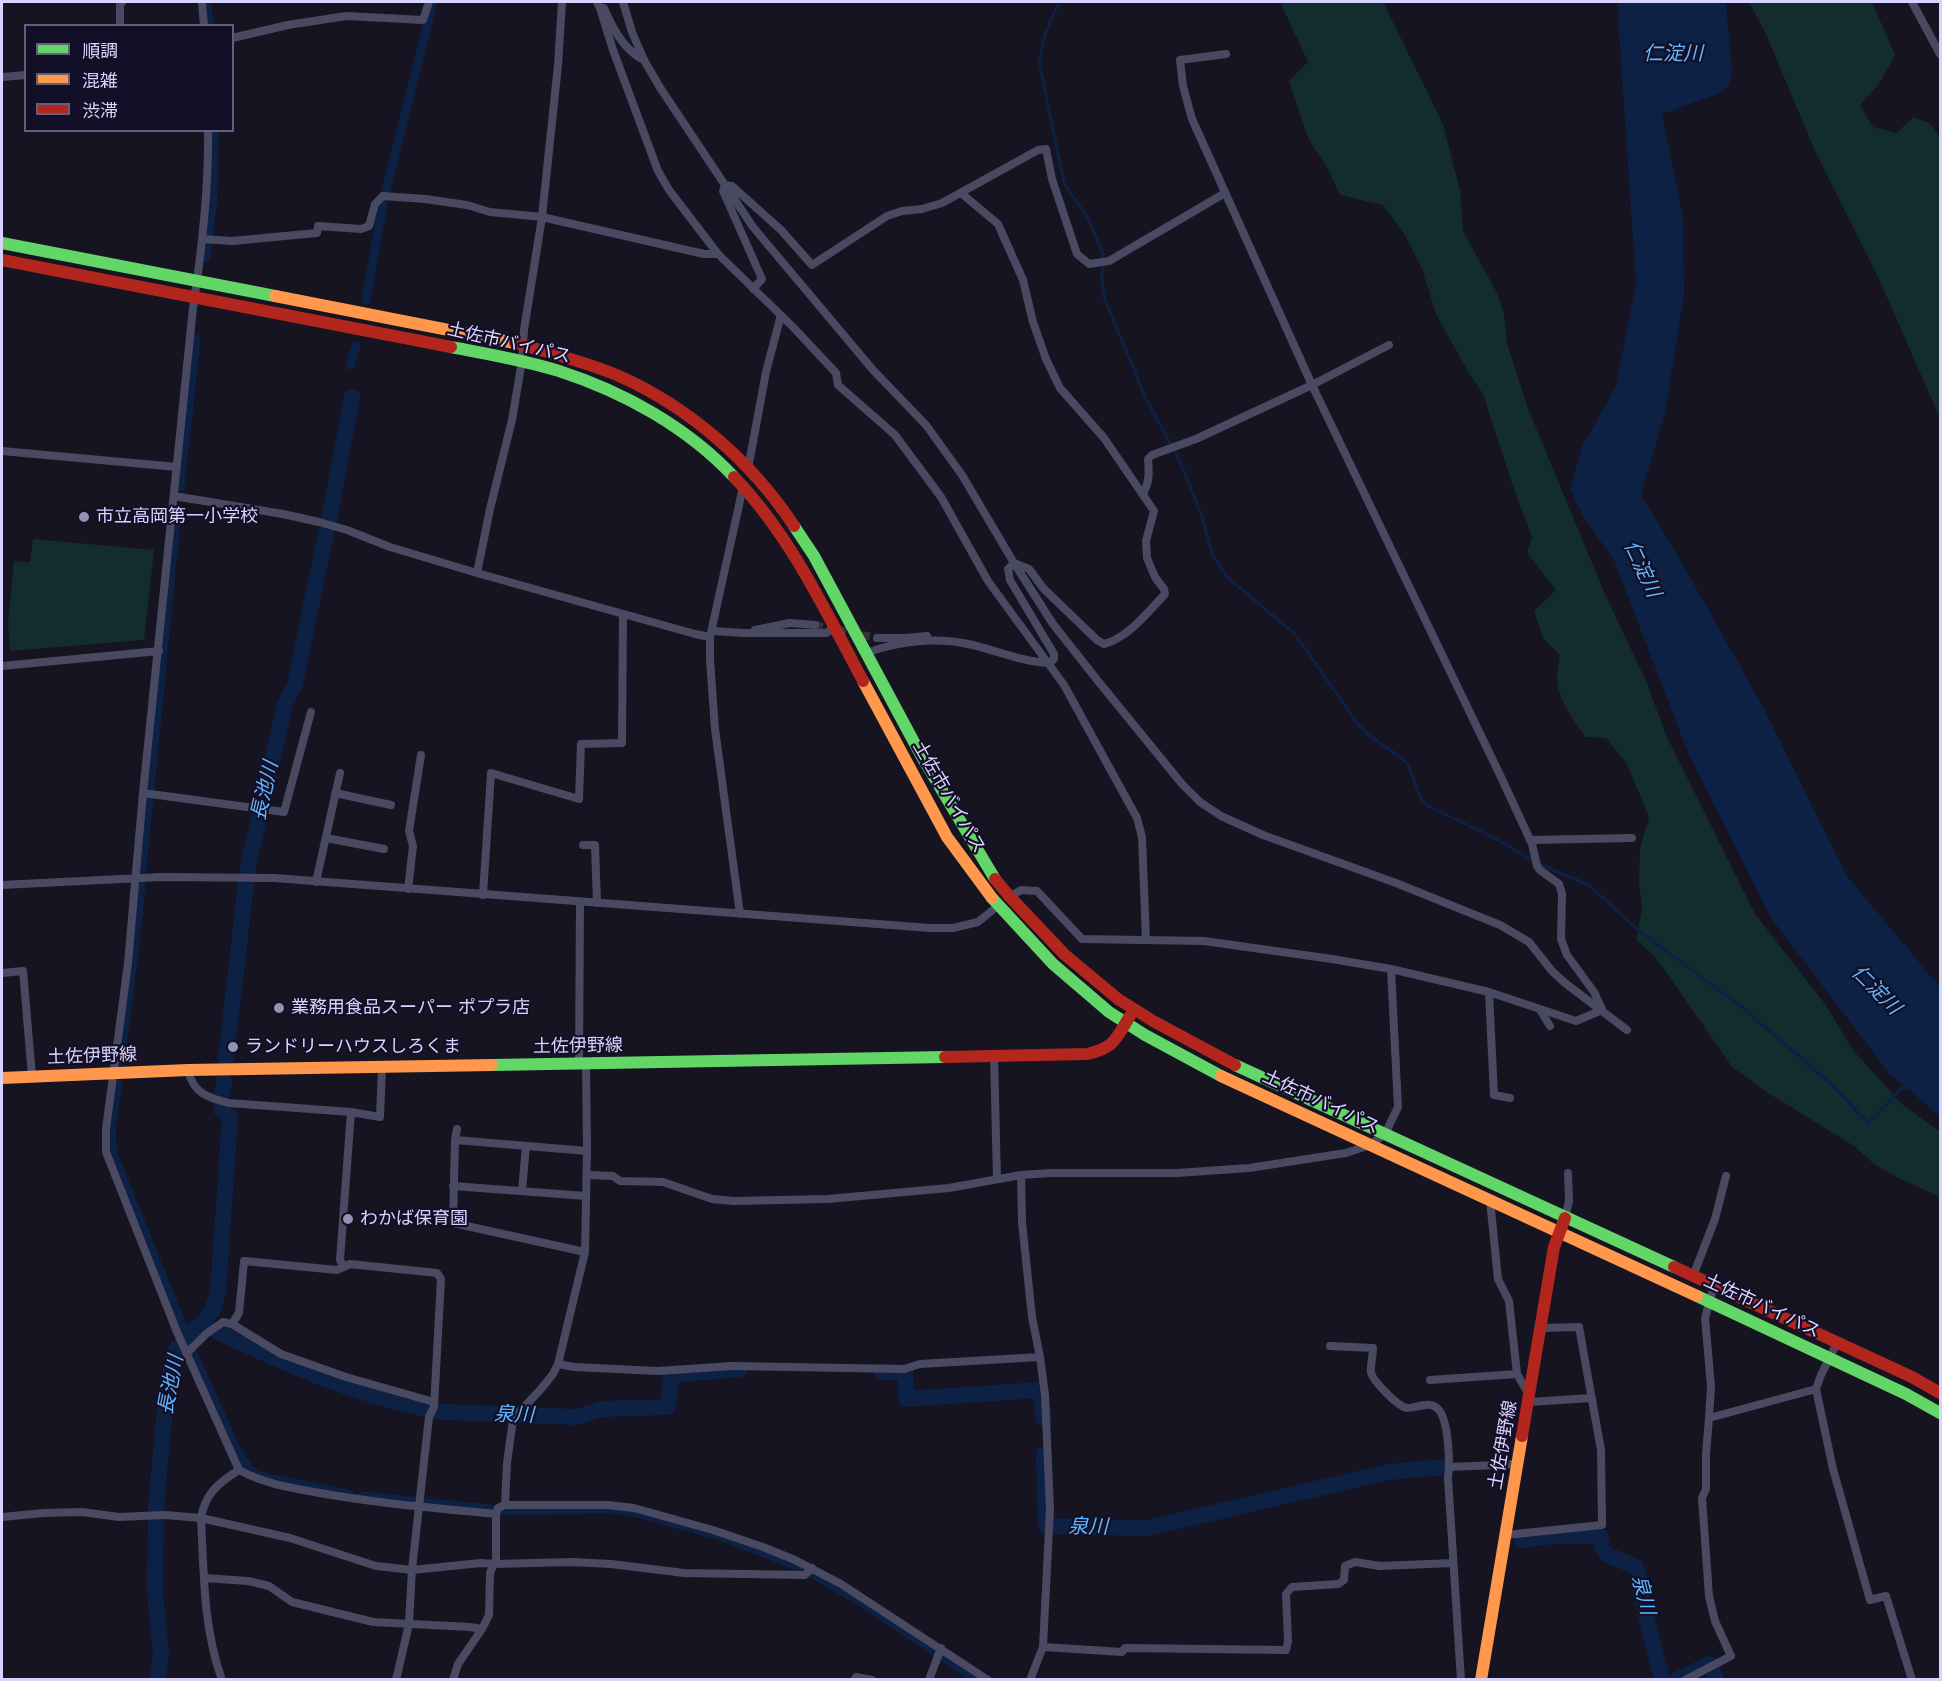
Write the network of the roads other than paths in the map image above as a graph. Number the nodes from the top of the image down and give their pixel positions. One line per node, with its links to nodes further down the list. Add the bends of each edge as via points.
1 (122, 2): 8 (street)
2 (202, 2): 9 (street)
3 (429, 2): 10 (street, via 423,20 346,16)
4 (562, 2): 20 (street)
5 (623, 2): 13 (street)
6 (1912, 2): 12 (street)
7 (598, 5): 13 (street, via 604,8 614,31); 23 (street, via 658,171)
8 (120, 24)
9 (204, 24)
10 (234, 38)
11 (1226, 54): 19 (street, via 1180,60 1192,119)
12 (1941, 54)
13 (644, 60): 17 (street)
14 (24, 75): 15 (street)
15 (2, 77)
16 (208, 132): 21 (street)
17 (725, 185): 18 (street, via 732,186 781,230 812,265 887,216 942,203); 26 (street, via 723,191 762,279); 39 (street, via 753,227 873,370 926,426 962,475)
18 (961, 193): 19 (street, via 1046,149 1077,254 1089,264 1099,264); 37 (street, via 998,224 1023,280 1046,359 1060,388 1104,438)
19 (1225, 193): 32 (street)
20 (542, 217): 21 (street, via 383,196 375,204 369,226 361,229 318,226 317,233); 23 (street); 29 (street)
21 (207, 240): 25 (street)
22 (2, 243): 25 (main road, 土佐市バイパス)
23 (718, 254): 26 (street)
24 (2, 260): 27 (main road, 土佐市バイパス)
25 (197, 282): 27 (street); 29 (main road, 土佐市バイパス)
26 (753, 289): 28 (street)
27 (195, 297): 31 (main road, 土佐市バイパス); 34 (street)
28 (782, 315): 35 (street, via 766,372); 50 (street, via 836,373 838,385 895,435 924,472 988,581)
29 (522, 345): 31 (street); 35 (main road, 土佐市バイパス, via 619,376 664,399 702,426)
30 (1389, 345): 32 (street)
31 (522, 361): 36 (main road, 土佐市バイパス, via 624,397 658,416 722,464); 40 (street)
32 (1312, 385): 37 (street, via 1152,455); 60 (street)
33 (2, 451): 34 (street)
34 (177, 467): 38 (street)
35 (748, 469): 36 (street); 49 (main road, 土佐市バイパス, via 780,504 814,556)
36 (743, 486): 43 (main road, 土佐市バイパス, via 798,561); 45 (street)
37 (1143, 494): 39 (street, via 1154,511 1146,541 1147,558 1165,594 1138,623 1110,642 1098,640 1029,569)
38 (174, 496): 40 (street, via 319,522); 48 (street)
39 (1014, 563): 50 (street, via 1008,569 1010,580 1054,654); 79 (street, via 1053,624 1200,802 1263,835 1500,925 1529,942 1552,971)
40 (477, 573): 41 (street)
41 (623, 615): 45 (street); 67 (street, via 622,743 581,744 579,799 491,773)
42 (814, 625): 44 (street, via 790,624)
43 (835, 628): 44 (street, via 826,633); 71 (main road, 土佐市バイパス, via 947,837)
44 (744, 633): 45 (street)
45 (711, 634): 72 (street, via 716,729)
46 (877, 638): 47 (street, via 933,635)
47 (948, 641): 49 (street, via 928,640); 50 (street)
48 (159, 651): 51 (street); 56 (street)
49 (867, 653): 68 (main road, 土佐市バイパス, via 963,827)
50 (1050, 663): 73 (street, via 1137,818 1142,837)
51 (2, 666)
52 (311, 712): 56 (street, via 284,812)
53 (420, 755): 66 (street, via 409,831 413,846)
54 (340, 773): 55 (street)
55 (335, 793): 57 (street); 58 (street)
56 (147, 794): 63 (street)
57 (392, 805)
58 (326, 838): 62 (street); 64 (street)
59 (1632, 838): 60 (street)
60 (1530, 840): 79 (street, via 1537,866 1559,884 1561,939 1567,955)
61 (583, 845): 70 (street, via 595,845)
62 (384, 849)
63 (136, 878): 64 (street, via 242,877); 65 (street); 87 (street)
64 (316, 882): 66 (street)
65 (2, 885)
66 (408, 890): 67 (street)
67 (483, 895): 69 (street)
68 (1010, 897): 71 (street); 73 (street, via 1021,890 1037,891 1082,939); 77 (main road, 土佐市バイパス, via 1064,954)
69 (580, 902): 70 (street); 84 (street)
70 (597, 903): 72 (street)
71 (998, 906): 72 (street, via 978,922 953,928); 80 (main road, 土佐市バイパス, via 1053,964)
72 (740, 914)
73 (1146, 940): 74 (street, via 1204,941)
74 (1390, 969): 76 (street); 93 (street, via 1398,1107)
75 (2, 973): 88 (street, via 23,971)
76 (1489, 992): 78 (street); 90 (street, via 1494,1095)
77 (1134, 1010): 80 (main road, 土佐伊野線); 93 (main road, 土佐市バイパス, via 1234,1064)
78 (1540, 1010): 79 (street, via 1576,1021); 81 (street)
79 (1602, 1011): 82 (street)
80 (1125, 1023): 83 (main road, 土佐伊野線, via 1113,1045 1101,1052); 95 (main road, 土佐市バイパス, via 1224,1078)
81 (1550, 1026)
82 (1627, 1030)
83 (994, 1056): 84 (main road, 土佐伊野線); 102 (street)
84 (582, 1064): 85 (main road, 土佐伊野線); 97 (street)
85 (382, 1068): 86 (main road, 土佐伊野線); 91 (street, via 380,1117)
86 (188, 1070): 87 (main road, 土佐伊野線); 91 (street, via 191,1083 215,1100)
87 (112, 1072): 88 (main road, 土佐伊野線); 118 (street, via 106,1152)
88 (32, 1077): 89 (main road, 土佐伊野線)
89 (2, 1078)
90 (1510, 1098)
91 (351, 1112): 110 (street, via 340,1260)
92 (457, 1129): 94 (street)
93 (1385, 1134): 95 (street); 107 (main road, 土佐市バイパス)
94 (455, 1140): 96 (street); 103 (street)
95 (1370, 1144): 100 (street, via 1347,1153 1249,1168); 106 (main road, 土佐市バイパス)
96 (526, 1146): 97 (street); 104 (street)
97 (587, 1151): 99 (street)
98 (1568, 1173): 107 (street)
99 (587, 1175): 102 (street, via 663,1182 712,1199 734,1202 828,1199 949,1188); 105 (street)
100 (1021, 1175): 102 (street); 119 (street, via 1022,1222)
101 (1726, 1176): 111 (street, via 1715,1220)
102 (997, 1179)
103 (453, 1186): 104 (street); 109 (street, via 453,1223)
104 (522, 1191): 105 (street)
105 (586, 1196): 109 (street)
106 (1490, 1200): 108 (main road, 土佐市バイパス); 122 (street, via 1498,1279 1509,1301)
107 (1565, 1218): 108 (main road, 土佐伊野線); 111 (main road, 土佐市バイパス)
108 (1559, 1232): 113 (main road, 土佐市バイパス); 115 (main road, 土佐伊野線)
109 (585, 1252): 121 (street)
110 (344, 1267): 114 (street, via 337,1270 244,1261 238,1313); 128 (street, via 350,1264 437,1273 441,1279)
111 (1693, 1276): 112 (main road, 土佐市バイパス)
112 (1714, 1286): 113 (street); 116 (main road, 土佐市バイパス)
113 (1709, 1301): 120 (main road, 土佐市バイパス); 130 (street, via 1705,1318 1711,1387)
114 (232, 1324): 118 (street, via 218,1324); 128 (street, via 281,1354)
115 (1542, 1328): 126 (street, via 1579,1328); 127 (main road, 土佐伊野線)
116 (1837, 1343): 120 (street); 125 (main road, 土佐市バイパス)
117 (1330, 1346): 132 (street, via 1373,1348 1371,1374 1399,1405 1429,1405 1438,1409 1444,1419)
118 (185, 1350): 133 (street)
119 (1040, 1357): 121 (street, via 920,1364 904,1369 732,1366 658,1371); 146 (street, via 1050,1509)
120 (1830, 1357): 124 (street); 129 (main road, 土佐市バイパス)
121 (558, 1364): 135 (street, via 541,1389 515,1415)
122 (1516, 1374): 123 (street); 127 (street)
123 (1430, 1380)
124 (1816, 1389): 130 (street); 159 (street, via 1833,1469 1870,1600 1886,1596)
125 (1941, 1393)
126 (1592, 1398): 127 (street); 138 (street, via 1601,1450 1602,1525)
127 (1529, 1399): 131 (main road, 土佐伊野線)
128 (433, 1408): 134 (street)
129 (1941, 1413)
130 (1709, 1418): 158 (street, via 1706,1489 1702,1498 1709,1596 1731,1656)
131 (1518, 1464): 132 (street); 138 (main road, 土佐伊野線)
132 (1450, 1467): 139 (street)
133 (239, 1470): 134 (street, via 274,1484 351,1499); 137 (street, via 213,1489 203,1504)
134 (421, 1503): 135 (street); 142 (street)
135 (499, 1510): 140 (street); 141 (street, via 608,1505 634,1508 713,1530)
136 (2, 1517): 137 (street, via 82,1512 119,1517)
137 (201, 1518): 142 (street, via 290,1538 376,1566); 143 (street)
138 (1506, 1535): 157 (main road, 土佐伊野線)
139 (1453, 1563): 146 (street, via 1380,1566 1355,1562 1345,1566 1344,1581 1338,1584 1292,1587 1286,1594 1286,1650 1125,1648 1122,1652); 156 (street)
140 (494, 1564): 141 (street, via 572,1562 684,1573 805,1575); 142 (street); 145 (street, via 490,1573 489,1615)
141 (812, 1568): 147 (street)
142 (412, 1570): 144 (street)
143 (204, 1578): 144 (street, via 248,1581 269,1587 292,1602 373,1622); 148 (street, via 213,1655)
144 (409, 1624): 145 (street); 149 (street)
145 (482, 1629): 150 (street, via 458,1664)
146 (1042, 1647): 155 (street)
147 (941, 1648): 153 (street); 154 (street)
148 (222, 1680)
149 (396, 1680)
150 (453, 1680)
151 (854, 1680): 152 (street)
152 (872, 1680)
153 (929, 1680)
154 (988, 1680)
155 (1030, 1680)
156 (1461, 1680)
157 (1481, 1680)
158 (1684, 1680)
159 (1912, 1680)

